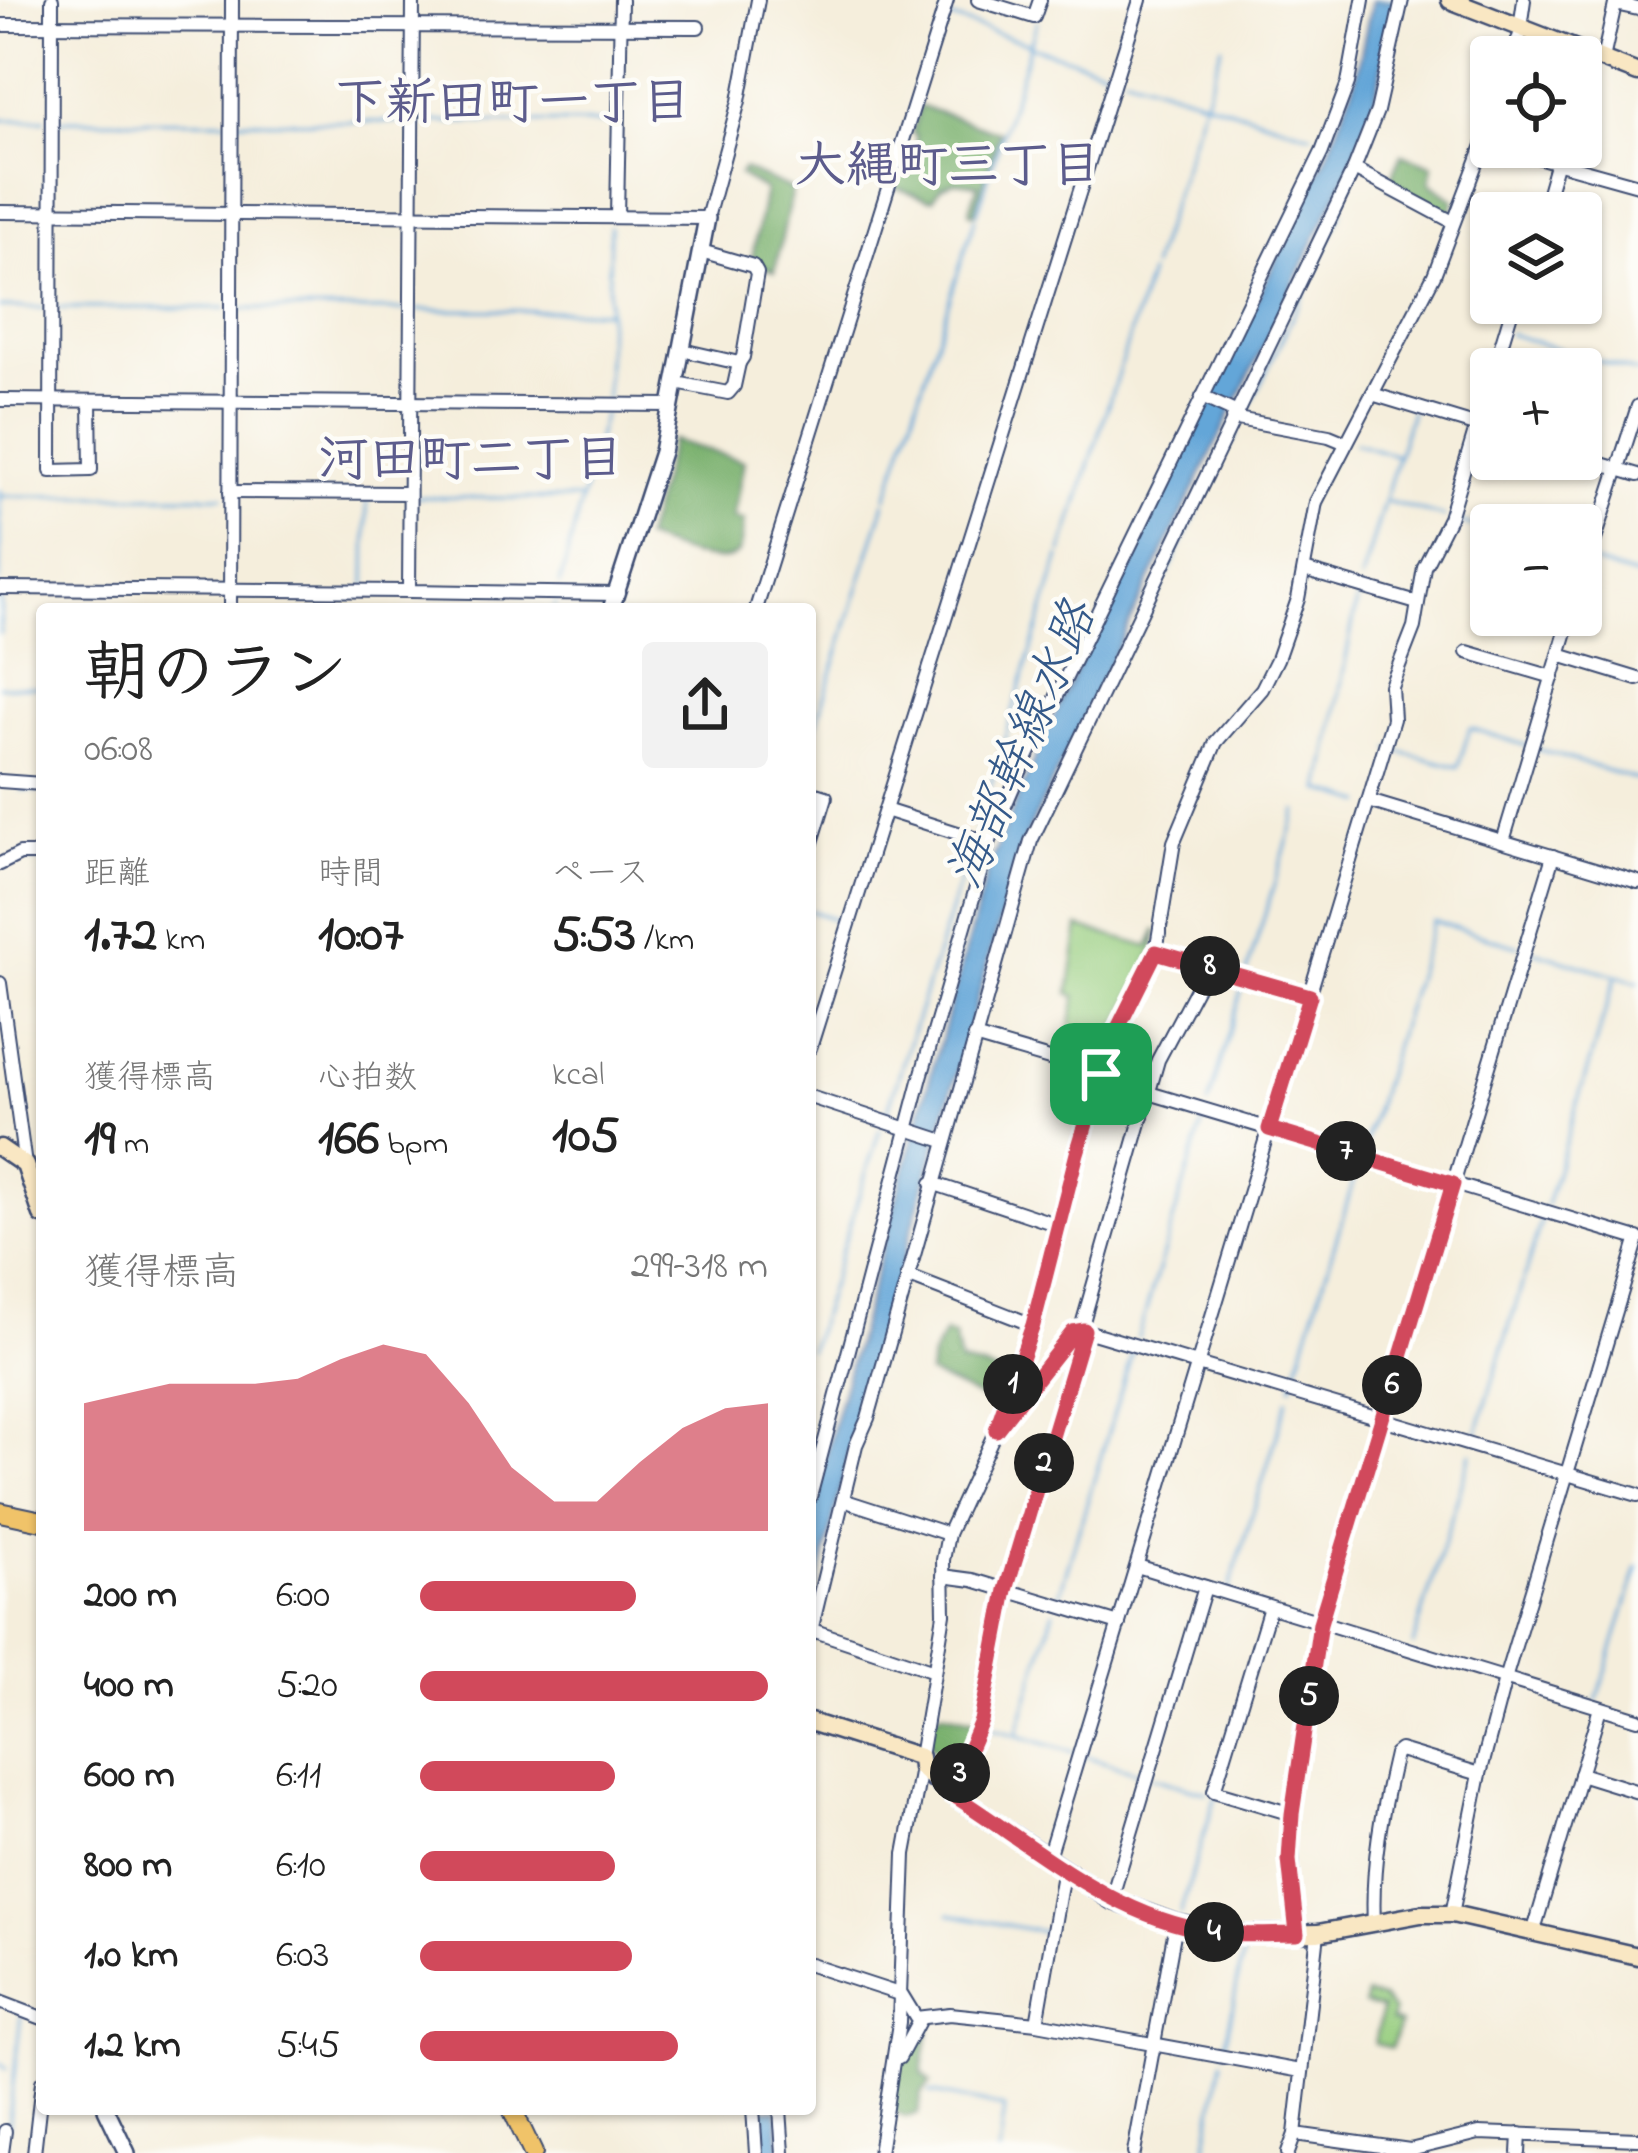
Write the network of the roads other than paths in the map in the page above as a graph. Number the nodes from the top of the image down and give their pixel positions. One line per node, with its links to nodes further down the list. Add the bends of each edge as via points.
1 (52, 0): 17 (street)
2 (232, 0): 18 (street)
3 (413, 0): 20 (street)
4 (621, 0): 21 (street)
5 (758, 0): 37 (street)
6 (947, 0): 68 (street)
7 (978, 0): 8 (street, via 1034,17)
8 (1040, 0)
9 (1140, 0): 79 (street)
10 (1363, 0): 44 (street, via 1337,116)
11 (1402, 0): 30 (street, via 1377,111)
12 (1450, 0): 22 (main road)
13 (1523, 0): 22 (street)
14 (1616, 2): 15 (street); 25 (street)
15 (1638, 8)
16 (0, 25): 17 (street)
17 (52, 25): 18 (street); 33 (street)
18 (232, 26): 20 (street); 35 (street)
19 (698, 27): 21 (street)
20 (413, 28): 21 (street); 34 (street)
21 (621, 28): 36 (street)
22 (1521, 28): 23 (street); 24 (main road)
23 (1519, 36)
24 (1542, 36)
25 (1602, 40)
26 (1602, 59): 27 (main road)
27 (1638, 73)
28 (1477, 168): 38 (street)
29 (1594, 168): 31 (street)
30 (1354, 169): 38 (street); 52 (street)
31 (1638, 185)
32 (0, 212): 33 (street)
33 (51, 213): 35 (street); 46 (street)
34 (413, 214): 35 (street); 36 (street); 49 (street)
35 (232, 215): 48 (street)
36 (617, 217): 37 (street)
37 (707, 218): 39 (street)
38 (1453, 223): 43 (street)
39 (701, 251): 40 (street); 41 (street, via 757,272)
40 (682, 350): 41 (street); 42 (street)
41 (739, 363): 42 (street, via 728,393)
42 (676, 383): 50 (street)
43 (1372, 394): 53 (street); 54 (street)
44 (1204, 398): 52 (street); 82 (street)
45 (0, 400): 46 (street)
46 (50, 400): 47 (street); 47 (street, via 50,471 92,470)
47 (90, 401): 48 (street)
48 (231, 403): 49 (street); 59 (street)
49 (410, 404): 50 (street); 60 (street)
50 (672, 405): 66 (street)
51 (1638, 406): 57 (street)
52 (1233, 414): 54 (street, via 1247,424); 92 (street, via 1031,841)
53 (1470, 424)
54 (1346, 443): 62 (street, via 1316,502)
55 (1470, 446): 69 (street)
56 (1602, 464): 57 (street)
57 (1617, 469): 58 (street); 61 (street)
58 (1638, 475)
59 (230, 492): 60 (street); 64 (street)
60 (410, 494): 65 (street)
61 (1602, 516)
62 (1304, 570): 69 (street); 87 (street, via 1277,658 1216,742 1183,816)
63 (0, 588): 64 (street)
64 (230, 590): 65 (street); 67 (street)
65 (409, 591): 66 (street)
66 (613, 602)
67 (230, 603)
68 (758, 603)
69 (1418, 603): 78 (street, via 1391,686 1393,719)
70 (1565, 636): 72 (street)
71 (1466, 652): 73 (street)
72 (1559, 655): 73 (street); 74 (street)
73 (1553, 677): 81 (street)
74 (1638, 679)
75 (0, 781): 76 (street)
76 (36, 784)
77 (816, 794): 80 (street, via 826,797)
78 (1369, 801): 81 (street); 90 (street)
79 (886, 810): 82 (street); 91 (street)
80 (816, 830)
81 (1503, 842): 84 (street)
82 (989, 843): 97 (street)
83 (36, 854): 85 (street)
84 (1553, 856): 86 (street); 102 (street)
85 (0, 864)
86 (1638, 882)
87 (1156, 952): 88 (street); 93 (street)
88 (1208, 966): 90 (street); 94 (street)
89 (0, 983): 100 (street)
90 (1310, 996): 96 (street)
91 (816, 1029)
92 (974, 1037): 93 (street); 98 (street)
93 (1101, 1074): 104 (street)
94 (1149, 1093): 96 (street); 108 (street)
95 (816, 1099): 97 (street)
96 (1269, 1129): 102 (street); 109 (street)
97 (907, 1130): 98 (street); 113 (street)
98 (944, 1141): 101 (street)
99 (0, 1148): 100 (main road)
100 (25, 1165): 103 (main road)
101 (932, 1184): 104 (street); 106 (street)
102 (1453, 1184): 105 (street); 110 (street)
103 (36, 1197)
104 (1058, 1225): 107 (street)
105 (1638, 1239): 112 (street)
106 (907, 1276): 107 (street); 115 (street)
107 (1033, 1325): 111 (street)
108 (1084, 1330): 109 (street); 111 (street, via 1073,1332); 122 (street)
109 (1198, 1363): 110 (street); 119 (street)
110 (1382, 1418): 112 (street); 125 (street)
111 (996, 1430): 118 (street)
112 (1565, 1473): 114 (street); 129 (street)
113 (816, 1474)
114 (1638, 1495)
115 (843, 1501): 118 (street); 124 (street)
116 (0, 1512): 117 (main road)
117 (36, 1520)
118 (948, 1534): 120 (street)
119 (1137, 1566): 121 (street); 126 (street)
120 (943, 1576): 122 (street); 128 (street)
121 (1205, 1587): 123 (street); 140 (street)
122 (1006, 1590): 126 (street); 137 (street, via 981,1721)
123 (1270, 1607): 125 (street); 138 (street, via 1214,1791)
124 (816, 1612)
125 (1320, 1623): 129 (street); 138 (street)
126 (1119, 1624): 139 (street)
127 (816, 1635): 128 (street)
128 (934, 1671): 133 (street)
129 (1504, 1678): 130 (street); 134 (street)
130 (1600, 1708): 131 (street); 135 (street)
131 (1638, 1719)
132 (816, 1724): 133 (main road)
133 (921, 1762): 137 (main road); 149 (street, via 905,1854)
134 (1480, 1774): 141 (street); 142 (street, via 1395,1754)
135 (1580, 1774): 136 (street); 144 (street)
136 (1638, 1792)
137 (950, 1793): 139 (main road)
138 (1292, 1814): 146 (street)
139 (1056, 1862): 140 (main road); 153 (street)
140 (1112, 1900): 143 (main road)
141 (1453, 1914): 142 (main road); 144 (main road)
142 (1374, 1923): 145 (main road)
143 (1176, 1924): 146 (main road, via 1234,1935); 154 (street)
144 (1534, 1930): 147 (main road)
145 (1318, 1933): 146 (main road); 156 (street)
146 (1297, 1934)
147 (1638, 1956)
148 (816, 1967): 149 (street)
149 (898, 1994): 152 (street); 155 (street)
150 (0, 2002): 151 (street)
151 (36, 2016)
152 (920, 2019): 153 (street, via 950,2014); 155 (street)
153 (1037, 2023): 154 (street)
154 (1154, 2044): 156 (street); 173 (street)
155 (893, 2069): 172 (street)
156 (1300, 2071): 163 (street)
157 (38, 2115): 167 (street)
158 (109, 2115): 168 (street)
159 (515, 2115): 169 (main road)
160 (753, 2115): 170 (street)
161 (780, 2115): 171 (street)
162 (4, 2131): 166 (street)
163 (1295, 2134): 164 (street, via 1410,2150 1468,2134); 174 (street)
164 (1520, 2134): 165 (street); 175 (street)
165 (1638, 2139)
166 (2, 2153)
167 (34, 2153)
168 (127, 2153)
169 (533, 2153)
170 (756, 2153)
171 (783, 2153)
172 (879, 2153)
173 (1134, 2153)
174 (1288, 2153)
175 (1519, 2153)

